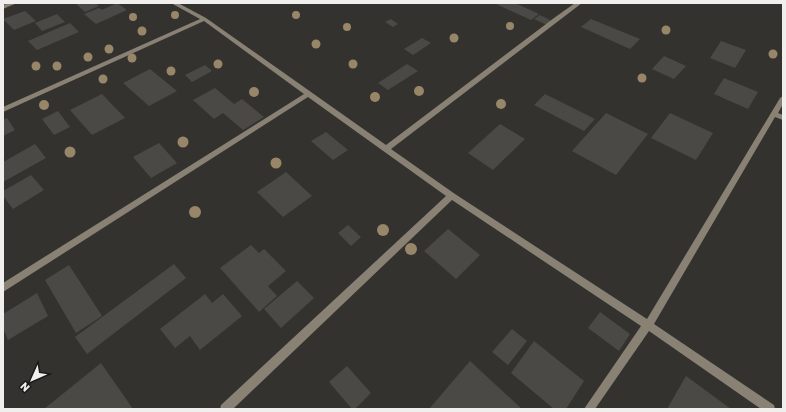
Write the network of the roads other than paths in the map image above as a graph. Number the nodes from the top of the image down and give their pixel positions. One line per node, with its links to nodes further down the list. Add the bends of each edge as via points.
1 (14, 3): 4 (street)
2 (174, 3): 5 (street)
3 (579, 3): 11 (street)
4 (3, 7)
5 (204, 19): 6 (street); 8 (street)
6 (308, 94): 11 (street); 13 (street)
7 (783, 98): 9 (street)
8 (3, 110)
9 (774, 114): 10 (street); 14 (street)
10 (783, 118)
11 (386, 150): 12 (street)
12 (452, 196): 14 (street); 15 (street)
13 (3, 288)
14 (648, 325): 16 (street); 17 (street)
15 (224, 409)
16 (589, 409)
17 (770, 409)

